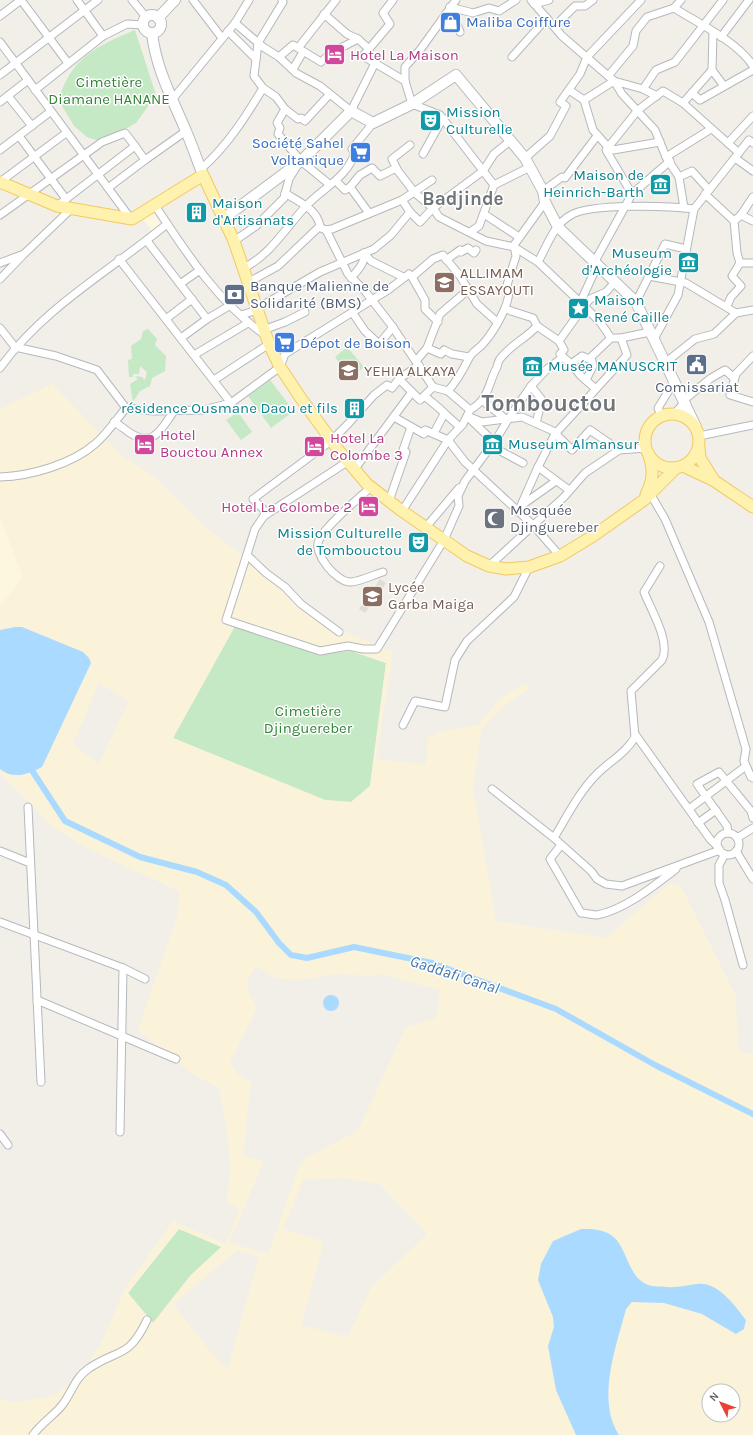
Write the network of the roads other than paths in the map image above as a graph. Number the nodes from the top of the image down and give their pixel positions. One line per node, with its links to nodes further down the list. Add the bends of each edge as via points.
1 (21, 0): 26 (street); 38 (street)
2 (76, 0): 24 (street)
3 (98, 0): 24 (street)
4 (132, 0): 29 (street)
5 (175, 0): 27 (street)
6 (193, 0): 40 (street)
7 (249, 0): 30 (street)
8 (282, 0): 43 (street)
9 (336, 0): 25 (street)
10 (393, 0): 45 (street, via 383,13 390,24)
11 (456, 0): 22 (street)
12 (516, 0): 22 (street, via 499,11 489,8 473,13)
13 (549, 0): 20 (street)
14 (569, 0): 21 (street)
15 (593, 0): 21 (street, via 585,6)
16 (641, 0): 48 (street)
17 (681, 0): 23 (street)
18 (722, 0): 32 (street)
19 (749, 0): 39 (street)
20 (532, 2): 28 (street)
21 (575, 6): 31 (street)
22 (450, 7): 34 (street); 60 (street, via 405,67)
23 (674, 8): 32 (street); 58 (street, via 647,18 636,31 634,46)
24 (84, 10): 37 (street); 38 (street)
25 (324, 14): 41 (street, via 346,34); 44 (street)
26 (0, 16)
27 (158, 18): 29 (street, via 152,16); 36 (street, via 160,27)
28 (547, 18): 31 (street); 47 (street)
29 (145, 21): 36 (street, via 146,31); 37 (street, via 127,24)
30 (235, 23): 33 (street); 43 (street)
31 (555, 26): 48 (street, via 562,36)
32 (703, 27): 35 (street); 63 (street, via 675,62 656,70)
33 (228, 31): 40 (street); 49 (street)
34 (460, 32)
35 (713, 32): 39 (street); 55 (street)
36 (152, 33): 71 (street, via 157,64)
37 (103, 36): 51 (street)
38 (48, 37): 50 (street); 51 (street)
39 (721, 37): 53 (street, via 747,56)
40 (222, 38): 71 (street)
41 (358, 39): 44 (street, via 331,53 321,62); 45 (street)
42 (0, 42): 50 (street)
43 (258, 43): 46 (street); 49 (street)
44 (300, 50): 46 (street, via 294,45); 54 (street)
45 (369, 50): 52 (street, via 364,56)
46 (279, 57): 54 (street)
47 (512, 57)
48 (587, 57): 58 (street); 65 (street)
49 (256, 59): 62 (street, via 254,76)
50 (16, 62): 57 (street); 59 (street)
51 (68, 63): 64 (street)
52 (374, 64): 60 (street); 77 (street)
53 (753, 66)
54 (293, 69): 67 (street)
55 (712, 70): 61 (street); 66 (street)
56 (753, 70): 61 (street)
57 (0, 75)
58 (611, 78): 63 (street); 70 (street); 76 (street)
59 (28, 80): 64 (street); 68 (street)
60 (405, 81): 74 (street)
61 (724, 86): 66 (street, via 700,100)
62 (263, 88): 75 (street, via 276,97); 109 (street, via 241,126)
63 (643, 89): 69 (street)
64 (34, 90): 78 (street)
65 (569, 90): 70 (street); 100 (street, via 560,102 566,106 550,136)
66 (692, 93): 73 (street)
67 (330, 95): 75 (street, via 305,121 301,118 298,120); 77 (street)
68 (8, 96): 72 (street); 82 (street)
69 (657, 96): 73 (street, via 663,91); 76 (street)
70 (584, 100): 87 (street)
71 (171, 101): 84 (street)
72 (0, 102)
73 (682, 103): 83 (street)
74 (412, 104): 80 (street); 81 (street); 88 (street, via 456,75)
75 (285, 110): 103 (street, via 277,123 280,128 278,134)
76 (638, 110): 89 (street, via 655,130); 94 (street)
77 (351, 111): 81 (street); 103 (street)
78 (50, 112): 82 (street); 85 (street)
79 (753, 116): 90 (street)
80 (442, 118): 96 (street); 107 (street)
81 (373, 123): 104 (street, via 352,149 355,152)
82 (32, 126): 86 (street)
83 (711, 129): 90 (street); 101 (street)
84 (186, 131): 102 (street); 109 (street)
85 (66, 133): 97 (street); 99 (street)
86 (19, 136): 95 (street); 99 (street)
87 (597, 136): 94 (street); 120 (street, via 565,178 562,177)
88 (510, 140): 100 (street); 107 (street, via 494,154)
89 (660, 142): 94 (street, via 613,150); 101 (street)
90 (728, 143): 98 (street)
91 (753, 144): 98 (street, via 749,140)
92 (410, 145): 106 (street, via 392,159)
93 (135, 146): 97 (street, via 125,133 102,142); 102 (street); 110 (street)
94 (608, 147): 125 (street, via 606,150 614,166)
95 (0, 150)
96 (423, 154)
97 (83, 156): 110 (street); 113 (street)
98 (737, 156): 108 (street); 121 (street)
99 (34, 157): 113 (street); 115 (street)
100 (524, 158): 105 (street)
101 (668, 159): 112 (street); 125 (street)
102 (145, 160): 119 (street)
103 (301, 161): 116 (street); 123 (street, via 289,179); 142 (street)
104 (348, 166): 111 (street); 116 (street)
105 (530, 167): 117 (street); 120 (street)
106 (396, 168): 111 (street, via 380,176 372,168); 124 (street)
107 (483, 171): 117 (street); 133 (street)
108 (753, 171)
109 (202, 172): 129 (main road); 142 (main road)
110 (97, 174): 119 (street); 130 (street)
111 (360, 175): 118 (street)
112 (679, 177): 121 (street, via 692,171); 134 (street)
113 (51, 179): 122 (street); 130 (street)
114 (432, 180): 124 (street)
115 (0, 182): 122 (main road)
116 (333, 183): 118 (street, via 345,190); 131 (street)
117 (494, 185): 138 (street)
118 (350, 187): 137 (street)
119 (108, 188): 141 (street)
120 (543, 191): 128 (street)
121 (707, 192): 135 (street); 143 (street)
122 (30, 193): 130 (main road); 139 (street)
123 (285, 193): 131 (street); 151 (street, via 284,198 256,226)
124 (415, 193): 127 (street); 133 (street)
125 (632, 194): 132 (street)
126 (753, 197): 140 (street)
127 (402, 200): 136 (street); 137 (street)
128 (545, 202): 146 (street); 149 (street)
129 (154, 204): 141 (main road); 145 (street)
130 (65, 205): 141 (main road); 156 (street)
131 (306, 206): 147 (street, via 316,215); 165 (street, via 267,253)
132 (624, 207): 134 (street); 146 (street, via 596,207 571,214); 162 (street)
133 (433, 208): 136 (street, via 420,222); 148 (street, via 439,216)
134 (684, 208): 135 (street)
135 (694, 209): 153 (street)
136 (410, 212): 155 (street, via 391,235 374,249)
137 (369, 213): 147 (street)
138 (484, 214): 148 (street, via 479,226); 149 (street)
139 (0, 215)
140 (741, 215): 143 (street); 144 (street)
141 (132, 219)
142 (224, 219): 151 (main road)
143 (734, 221): 163 (street)
144 (753, 221)
145 (167, 224): 150 (street); 166 (street)
146 (558, 227): 159 (street); 162 (street)
147 (323, 228): 161 (street); 174 (street, via 278,266)
148 (470, 232): 152 (street, via 486,240)
149 (519, 237): 152 (street)
150 (147, 241): 157 (street); 175 (street)
151 (234, 242): 165 (main road)
152 (514, 247): 159 (street); 184 (street, via 516,256 507,285 510,290)
153 (686, 249): 167 (street, via 665,244); 173 (street)
154 (476, 250): 158 (street, via 474,253 468,248 461,252 460,250)
155 (364, 253): 161 (street); 168 (street, via 371,261); 170 (street, via 363,262)
156 (24, 254): 160 (street); 171 (street)
157 (119, 259): 190 (street); 204 (street)
158 (446, 260): 169 (street, via 443,255 433,259); 176 (street)
159 (538, 262): 180 (street)
160 (0, 263)
161 (341, 263): 170 (street); 183 (street, via 320,272)
162 (596, 263): 172 (street); 180 (street)
163 (740, 263): 164 (street); 182 (street, via 732,276 741,286)
164 (753, 263)
165 (242, 269): 174 (main road)
166 (200, 270): 175 (street); 181 (street)
167 (649, 276): 173 (street); 179 (street)
168 (403, 277): 169 (street, via 409,274); 178 (street)
169 (412, 277): 192 (street, via 425,300 425,309)
170 (351, 278): 178 (street, via 365,291)
171 (0, 279)
172 (615, 282): 179 (street); 180 (street, via 606,292)
173 (680, 282): 182 (street); 198 (street, via 676,301)
174 (247, 283): 183 (main road)
175 (180, 284): 177 (street)
176 (468, 290): 192 (street, via 447,306 440,314); 193 (street, via 477,304)
177 (192, 298): 190 (street); 191 (street)
178 (371, 301): 187 (street); 196 (street)
179 (636, 302): 198 (street)
180 (582, 305): 201 (street, via 600,322); 203 (street)
181 (229, 306): 189 (street); 191 (street)
182 (726, 306): 188 (street)
183 (256, 309): 189 (street); 199 (main road)
184 (505, 309): 193 (street); 195 (street, via 533,318)
185 (753, 310): 188 (street)
186 (305, 312): 199 (street, via 280,324)
187 (352, 312): 196 (street, via 365,331 379,344); 214 (street, via 285,354)
188 (736, 313): 212 (street, via 714,334 695,339)
189 (240, 315): 194 (street)
190 (166, 319): 200 (street)
191 (207, 319): 200 (street)
192 (438, 322): 205 (street)
193 (497, 322): 207 (street, via 482,345)
194 (248, 323): 199 (street); 206 (street)
195 (537, 326): 203 (street); 227 (street, via 500,359)
196 (393, 327): 211 (street)
197 (0, 328): 204 (street)
198 (652, 335): 202 (street); 212 (street)
199 (266, 336): 214 (main road); 218 (street)
200 (181, 338): 206 (street)
201 (611, 338): 202 (street); 209 (street)
202 (621, 338): 223 (street, via 627,355)
203 (559, 341): 208 (street, via 564,350 560,354)
204 (15, 347): 215 (street); 231 (street, via 56,356 97,370)
205 (427, 348): 207 (street, via 441,354 444,350); 211 (street)
206 (194, 355): 218 (street)
207 (469, 357): 225 (street)
208 (563, 357): 213 (street); 221 (street, via 546,369)
209 (589, 360): 213 (street, via 582,356); 219 (street, via 593,366)
210 (751, 360): 216 (street)
211 (417, 363): 217 (street); 222 (street)
212 (665, 363): 220 (street)
213 (571, 364): 219 (street)
214 (280, 367): 230 (street); 248 (main road)
215 (0, 368)
216 (736, 374): 228 (street, via 733,377 724,370 711,378); 229 (street, via 730,395)
217 (399, 379): 224 (street); 248 (street, via 392,388 387,385 374,395)
218 (214, 380): 230 (street)
219 (586, 380): 223 (street)
220 (674, 382): 228 (street); 236 (street, via 658,408)
221 (532, 386): 238 (street); 240 (street, via 542,400)
222 (433, 387): 225 (street); 226 (street)
223 (596, 389): 245 (street)
224 (412, 392): 226 (street, via 420,400); 237 (street)
225 (448, 392): 233 (street)
226 (424, 396): 235 (street, via 440,407)
227 (483, 401): 233 (street); 238 (street)
228 (685, 402): 234 (street); 246 (street)
229 (753, 402)
230 (231, 403): 232 (street, via 203,410)
231 (126, 408): 232 (street); 239 (street)
232 (174, 411): 239 (street, via 156,436 145,440)
233 (468, 413): 238 (street, via 482,422); 242 (street); 249 (street)
234 (677, 413): 236 (main road); 246 (main road, via 684,416)
235 (444, 414): 242 (street); 244 (street)
236 (661, 415): 251 (main road, via 646,432)
237 (394, 416): 243 (street); 253 (street)
238 (508, 420): 240 (street, via 522,417); 249 (street)
239 (114, 422): 257 (street, via 96,443 76,458 20,477)
240 (536, 423): 245 (street)
241 (753, 425): 246 (street)
242 (460, 426): 247 (street)
243 (411, 427): 244 (street, via 424,434 425,430); 263 (street, via 403,450 406,452)
244 (434, 433): 247 (street)
245 (556, 433): 250 (street, via 572,450 590,430); 254 (street)
246 (698, 437): 255 (main road, via 696,455); 258 (main road, via 700,458)
247 (448, 440): 256 (street); 266 (street)
248 (330, 441): 253 (main road); 267 (street, via 253,500 265,511)
249 (493, 444): 252 (street); 256 (street)
250 (619, 450): 251 (street); 261 (street, via 585,473)
251 (648, 451): 255 (main road, via 661,466); 262 (main road, via 653,469)
252 (522, 464)
253 (350, 466): 260 (main road); 267 (street)
254 (538, 467): 259 (street); 265 (street)
255 (679, 467): 258 (main road); 262 (main road)
256 (472, 472): 265 (street); 269 (street); 270 (street, via 458,496 459,506)
257 (0, 477)
258 (713, 480): 264 (main road)
259 (556, 481): 261 (street); 265 (street)
260 (371, 487): 263 (main road); 276 (street, via 325,531 318,540 317,547 320,557 341,580 350,582)
261 (569, 490): 268 (street)
262 (647, 497): 272 (main road); 281 (street, via 665,519 709,622)
263 (389, 501): 266 (main road)
264 (753, 507)
265 (520, 509): 268 (street)
266 (402, 511): 269 (main road)
267 (264, 516): 271 (street, via 255,529)
268 (532, 526): 272 (street); 273 (street)
269 (426, 527): 270 (main road)
270 (444, 540): 271 (street, via 377,649 348,646 320,650 226,620); 273 (main road, via 467,556)
271 (247, 555): 277 (street, via 302,604)
272 (560, 556): 275 (main road)
273 (489, 566): 275 (main road, via 506,569)
274 (660, 566): 279 (street, via 644,592 665,643 665,654 631,691)
275 (529, 567): 278 (street, via 514,597 467,641 455,660 445,707 415,701)
276 (383, 572)
277 (339, 632)
278 (403, 725)
279 (635, 734): 288 (street); 294 (street, via 632,742 597,774 578,796)
280 (753, 746): 281 (street)
281 (746, 749): 282 (street)
282 (746, 766): 283 (street); 284 (street)
283 (753, 778)
284 (726, 781): 286 (street); 286 (street, via 719,772 697,784); 290 (street)
285 (492, 789): 294 (street)
286 (706, 797): 288 (street); 289 (street)
287 (28, 807): 300 (street)
288 (688, 809): 291 (street)
289 (716, 810): 291 (street); 293 (street)
290 (753, 818)
291 (698, 823): 298 (street)
292 (753, 828): 295 (street)
293 (728, 833): 295 (street); 298 (street, via 720,838)
294 (554, 838): 296 (street)
295 (737, 838): 299 (street, via 739,845)
296 (561, 845): 301 (street, via 597,879 606,884 622,886); 301 (street, via 550,859 581,913 596,915 620,906)
297 (0, 851): 300 (street)
298 (721, 851): 299 (street); 301 (street); 305 (street, via 718,865 719,883)
299 (736, 851): 302 (street)
300 (30, 863): 304 (street)
301 (680, 866)
302 (753, 879)
303 (0, 922): 304 (street)
304 (33, 935): 306 (street); 308 (street)
305 (743, 965)
306 (123, 968): 307 (street); 309 (street)
307 (145, 979)
308 (37, 1000): 309 (street); 311 (street)
309 (122, 1037): 310 (street); 312 (street)
310 (176, 1059)
311 (41, 1082)
312 (120, 1132)
313 (0, 1134): 314 (street)
314 (8, 1146)
315 (147, 1320): 316 (street, via 130,1347 81,1375 63,1405)
316 (33, 1435)

